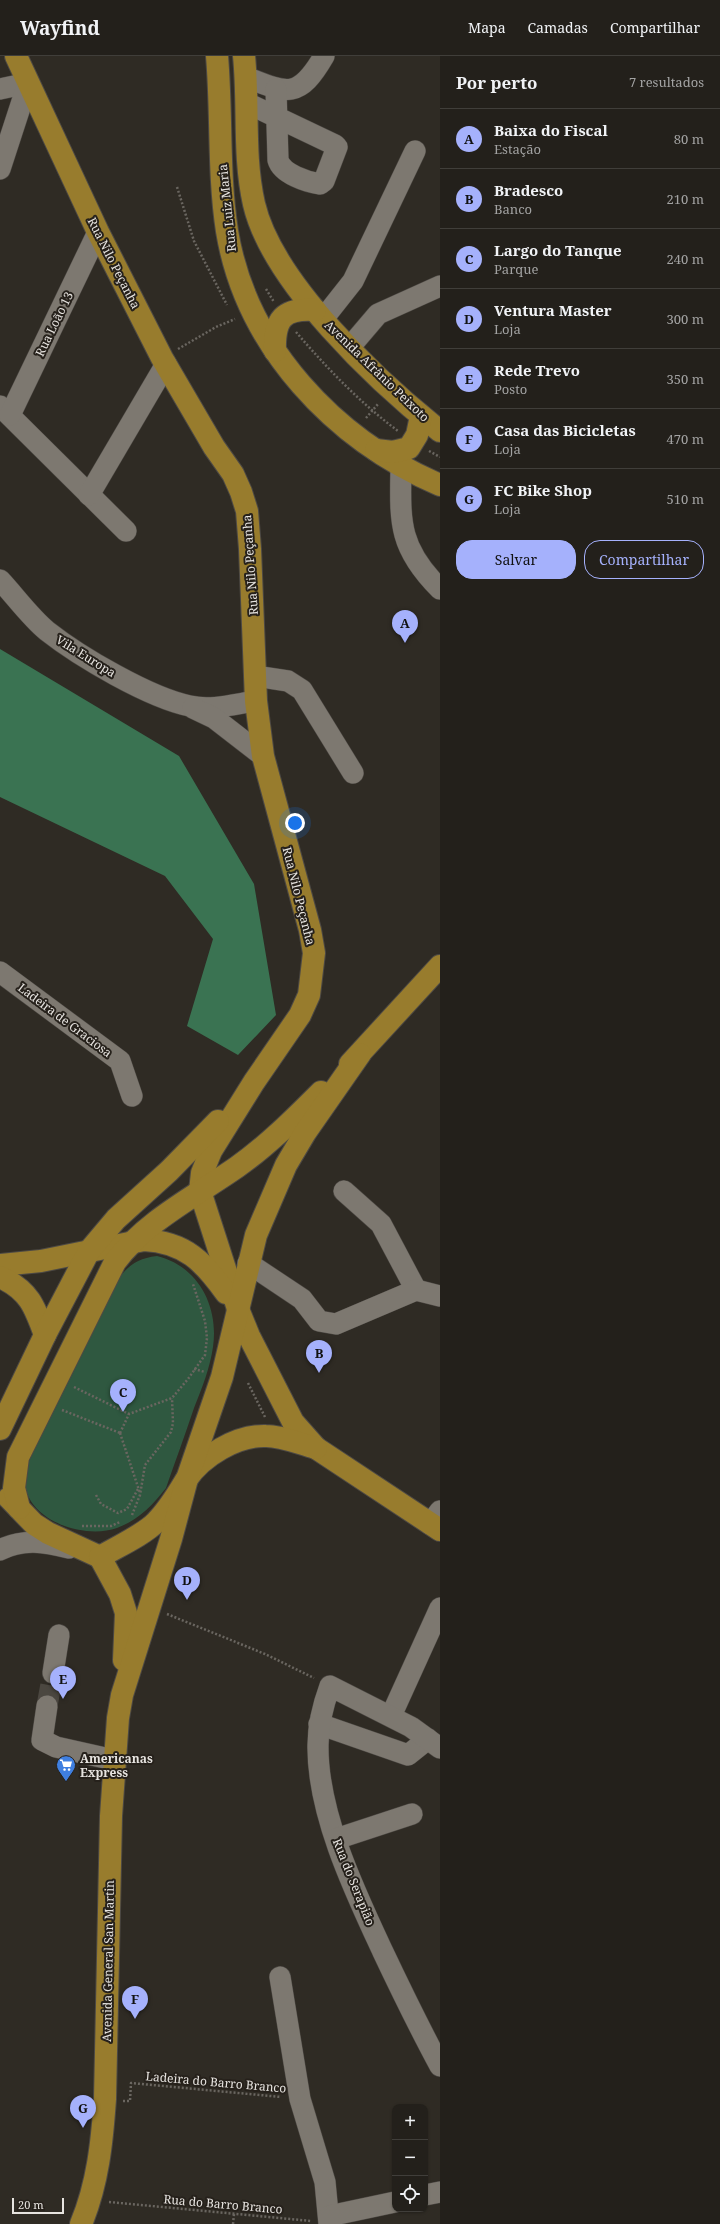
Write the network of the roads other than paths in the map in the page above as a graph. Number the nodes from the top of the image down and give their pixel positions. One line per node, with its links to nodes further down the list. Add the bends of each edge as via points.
1 (16, 56): 5 (main road, Rua Nilo Peçanha)
2 (217, 56): 15 (main road, Rua Luiz Maria, via 227,231 243,291 255,318)
3 (324, 56): 7 (street, via 311,78 299,87 288,90)
4 (245, 67): 7 (street); 8 (main road)
5 (28, 83): 6 (street); 10 (street); 11 (main road, Rua Nilo Peçanha)
6 (0, 89)
7 (276, 89): 8 (street, via 278,118)
8 (247, 103): 13 (main road, via 249,172 254,204 263,232)
9 (415, 151): 13 (street, via 353,281)
10 (0, 169)
11 (98, 232): 16 (main road, Rua Nilo Peçanha); 17 (street, Rua Loão 13)
12 (438, 290): 14 (street, via 378,314)
13 (319, 314): 14 (main road, Avenida Afrânio Peixoto); 15 (main road, via 292,311 283,316 276,331)
14 (349, 348): 18 (main road, Avenida Afrânio Peixoto)
15 (275, 351): 20 (main road, via 325,411)
16 (164, 361): 23 (street); 27 (main road, Rua Nilo Peçanha, via 214,447 233,474 247,511)
17 (5, 411): 23 (street)
18 (421, 416): 19 (main road, Avenida Afrânio Peixoto); 20 (main road, via 417,435 409,448 393,452)
19 (440, 431)
20 (376, 450): 21 (main road)
21 (401, 466): 22 (main road); 26 (street, via 400,510 404,531 413,556)
22 (440, 485)
23 (89, 495): 24 (street)
24 (126, 531)
25 (0, 580): 29 (street, Vila Europa, via 46,630 74,650 144,690)
26 (440, 588)
27 (255, 676): 28 (main road, Rua Nilo Peçanha); 31 (street, via 288,681 302,690)
28 (256, 701): 29 (street, Vila Europa, via 214,707); 30 (main road, Rua Nilo Peçanha)
29 (190, 706): 30 (street, Vila Europa, via 214,718)
30 (263, 756): 35 (main road, Rua Nilo Peçanha, via 314,953 309,995 303,1008)
31 (353, 773)
32 (440, 966): 34 (main road)
33 (0, 972): 36 (street, Ladeira de Graciosa, via 120,1061)
34 (360, 1054): 37 (main road, via 268,1144); 42 (main road, via 305,1132 286,1165)
35 (254, 1082): 37 (main road, Rua Nilo Peçanha, via 211,1151 202,1173); 40 (main road, Rua Nilo Peçanha, via 195,1146 116,1219)
36 (132, 1096)
37 (200, 1191): 39 (main road); 48 (main road)
38 (344, 1191): 45 (street, via 381,1224)
39 (129, 1243): 40 (main road); 48 (main road, via 144,1240 161,1241 198,1258); 54 (main road, via 105,1279 18,1457 14,1488)
40 (89, 1251): 41 (main road); 49 (main road, Rua Nilo Peçanha)
41 (41, 1261): 43 (main road); 46 (main road, via 26,1275)
42 (248, 1263): 45 (street, via 289,1289 302,1299 319,1321 328,1324 336,1324); 48 (main road)
43 (0, 1266)
44 (0, 1277): 46 (main road)
45 (416, 1290): 47 (street)
46 (25, 1292): 49 (main road)
47 (440, 1296)
48 (238, 1309): 51 (main road, via 293,1422); 52 (main road, via 222,1377)
49 (45, 1335): 50 (main road, Rua Nilo Peçanha)
50 (0, 1426)
51 (316, 1448): 52 (main road, via 267,1436 253,1436 219,1451 202,1463); 55 (main road)
52 (187, 1479): 57 (main road, via 156,1523); 61 (main road, Avenida General San Martin)
53 (0, 1486): 54 (main road)
54 (19, 1508): 57 (main road, via 34,1524 48,1533)
55 (437, 1522)
56 (0, 1550): 57 (street, via 28,1541 45,1542)
57 (100, 1557): 61 (main road, Avenida General San Martin, via 120,1594 126,1613)
58 (440, 1608): 63 (street)
59 (59, 1635): 60 (street)
60 (53, 1674)
61 (122, 1695): 66 (main road, Avenida General San Martin)
62 (47, 1706): 66 (street, via 42,1740 56,1747)
63 (391, 1716): 64 (street, Rua do Serapião, via 330,1686); 65 (street)
64 (320, 1724): 65 (street, via 408,1755); 68 (street, Rua do Serapião, via 319,1769)
65 (434, 1743)
66 (114, 1760): 75 (main road, Avenida General San Martin, via 103,2129 97,2175)
67 (412, 1814): 68 (street)
68 (336, 1839): 70 (street, Rua do Serapião, via 364,1912)
69 (280, 1977): 74 (street, via 300,2099 326,2182)
70 (440, 2066)
71 (440, 2192): 72 (street)
72 (428, 2194)
73 (392, 2203): 74 (street)
74 (329, 2221)
75 (81, 2224)

